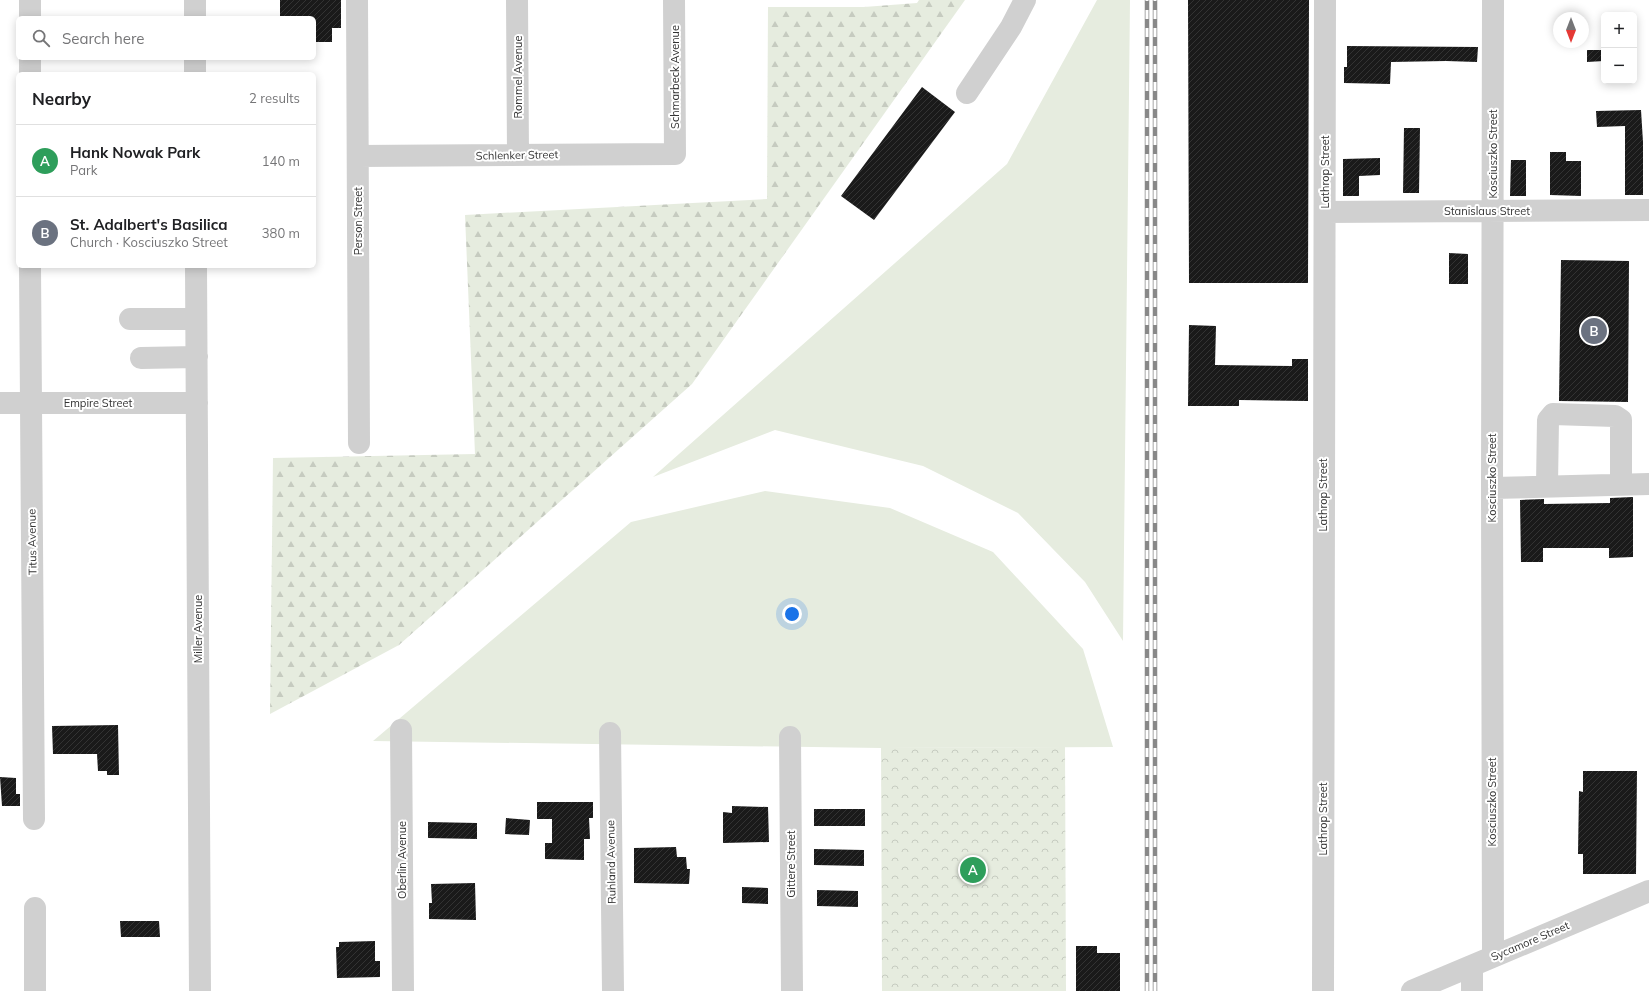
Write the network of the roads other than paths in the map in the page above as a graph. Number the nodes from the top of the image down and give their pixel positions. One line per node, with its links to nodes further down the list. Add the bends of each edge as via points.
1 (30, 0): 9 (street)
2 (195, 0): 10 (street)
3 (357, 0): 18 (street, Person Street)
4 (517, 0): 16 (street, Rommel Avenue)
5 (674, 0): 17 (street, Schmarbeck Avenue)
6 (1025, 0): 15 (street, via 1011,27)
7 (1325, 0): 21 (street, Lathrop Street)
8 (1493, 0): 20 (street, Kosciuszko Street)
9 (30, 16)
10 (195, 16)
11 (30, 60): 13 (street)
12 (195, 60): 14 (street)
13 (30, 72)
14 (195, 72)
15 (967, 92)
16 (518, 154): 17 (street, Schlenker Street); 18 (street, Schlenker Street)
17 (675, 154)
18 (358, 156): 31 (street, Person Street)
19 (1649, 210): 20 (street, Stanislaus Street)
20 (1493, 211): 21 (street, Stanislaus Street); 35 (street, Kosciuszko Street)
21 (1325, 212): 49 (street, Lathrop Street)
22 (30, 268): 29 (street, Titus Avenue)
23 (196, 268): 25 (street, Miller Avenue)
24 (130, 319): 25 (street)
25 (196, 319): 26 (street, Miller Avenue)
26 (197, 357): 27 (street); 30 (street, Miller Avenue)
27 (142, 358)
28 (0, 403): 29 (street, Empire Street)
29 (31, 403): 30 (street, Empire Street); 39 (street, Titus Avenue)
30 (197, 403): 45 (street, Miller Avenue)
31 (359, 443)
32 (1621, 484): 33 (street); 34 (street); 34 (street, via 1621,420 1614,416 1552,414 1548,420)
33 (1649, 484)
34 (1547, 485): 35 (street)
35 (1492, 488): 42 (street, Kosciuszko Street)
36 (401, 730): 46 (street, Oberlin Avenue)
37 (610, 733): 47 (street, Ruhland Avenue)
38 (790, 737): 48 (street, Gittere Street)
39 (34, 819)
40 (1649, 891): 42 (street, Sycamore Street)
41 (35, 908): 44 (street)
42 (1493, 956): 43 (street, Sycamore Street)
43 (1472, 966): 50 (street, Sycamore Street); 51 (street)
44 (35, 991)
45 (200, 991)
46 (403, 991)
47 (613, 991)
48 (792, 991)
49 (1324, 991)
50 (1412, 991)
51 (1472, 991)

